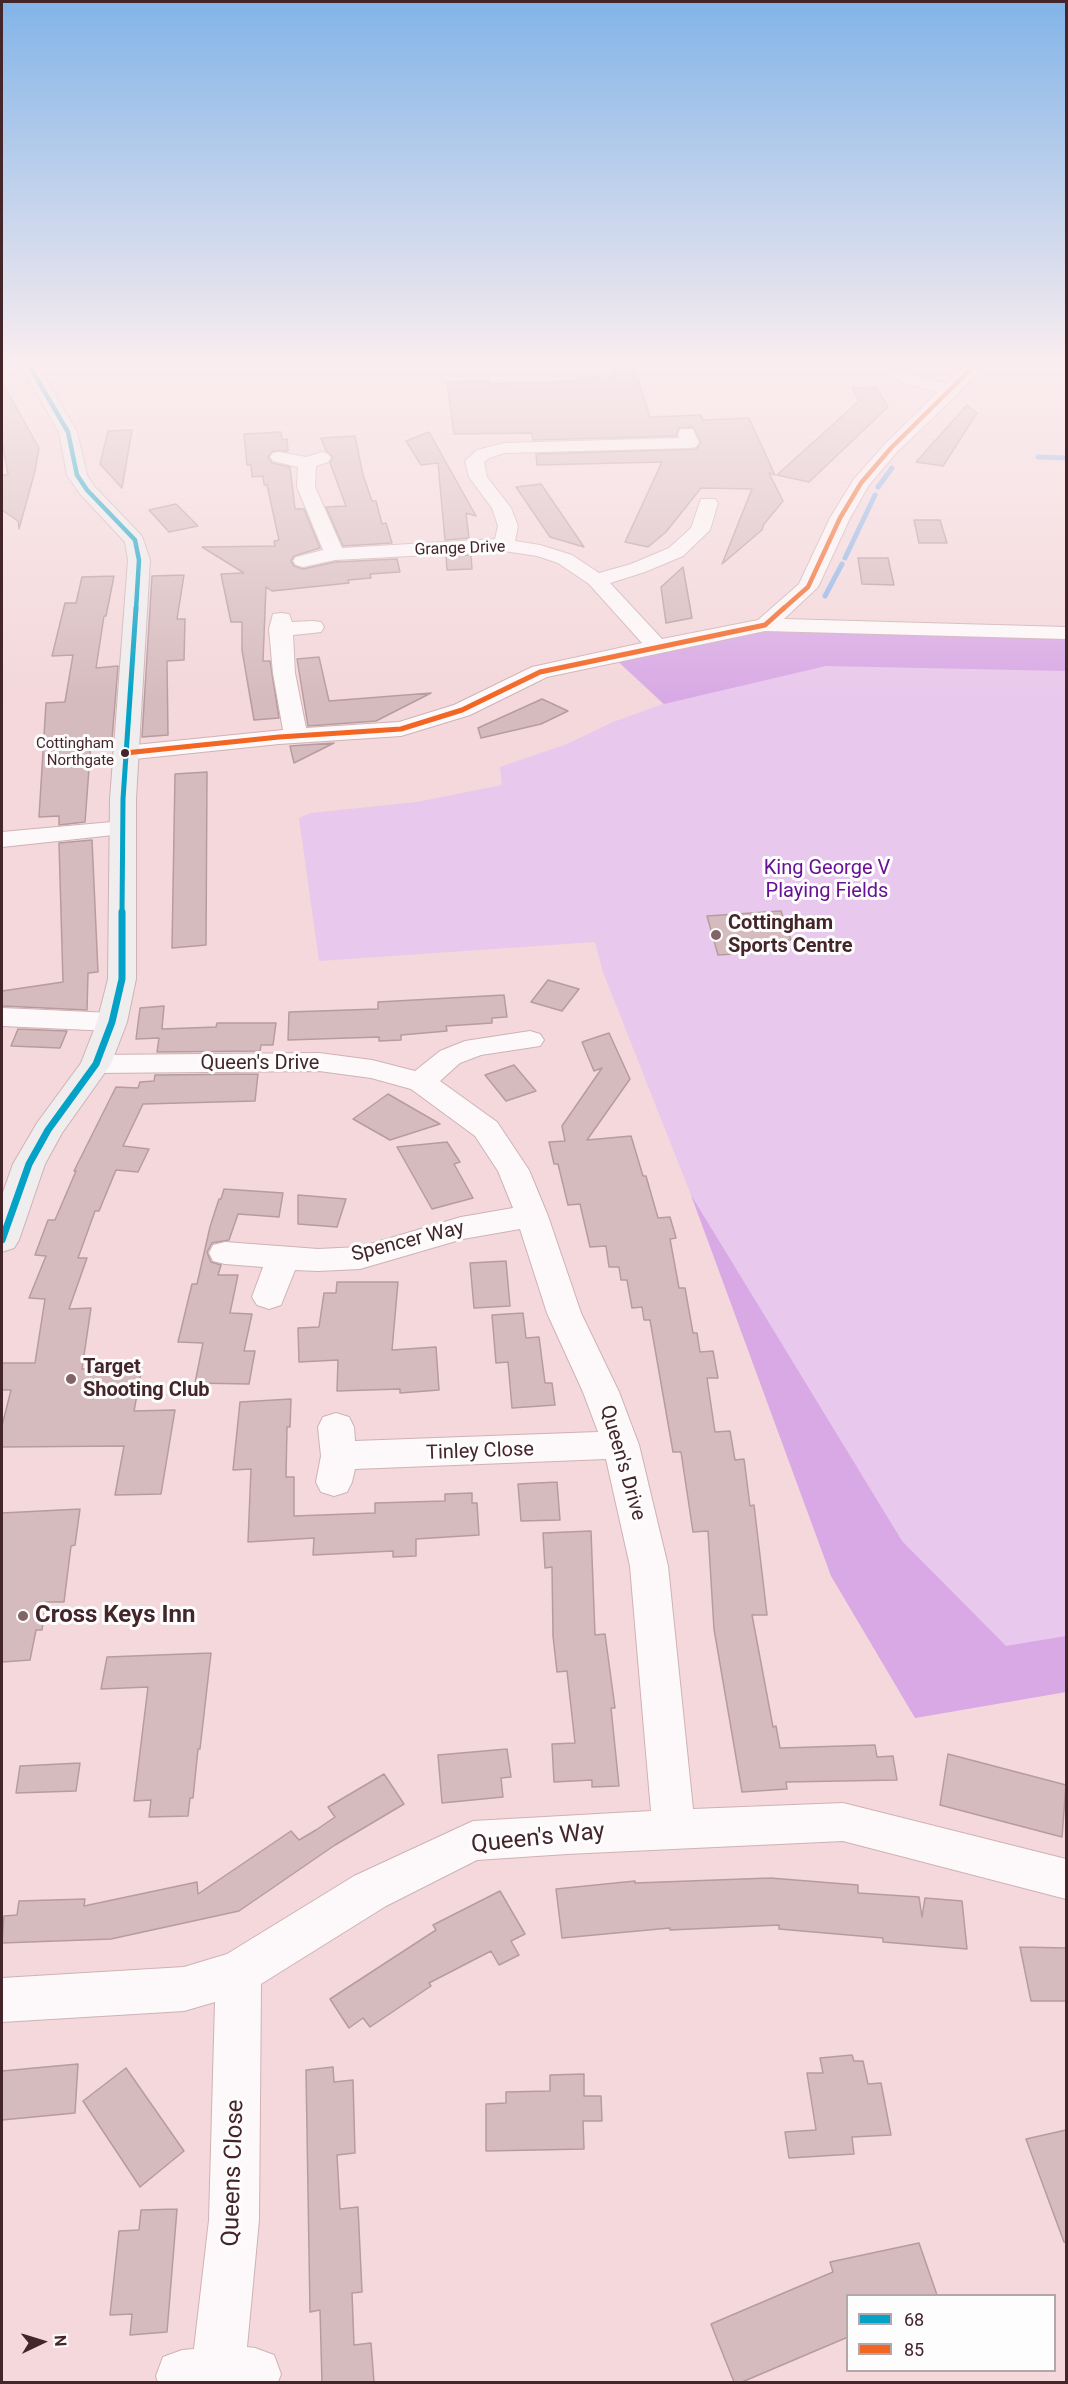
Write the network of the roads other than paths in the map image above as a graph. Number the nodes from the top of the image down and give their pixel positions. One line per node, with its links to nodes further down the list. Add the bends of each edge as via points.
1 (79, 478): 15 (street, via 129,531 138,547)
2 (309, 478): 7 (street, via 306,487)
3 (479, 478): 6 (street, via 501,508 507,526)
4 (865, 478): 10 (street, via 840,518 808,586)
5 (709, 503): 9 (street, via 700,530 676,552)
6 (504, 546): 7 (street, Grange Drive); 9 (street, Grange Drive, via 565,559)
7 (334, 554): 8 (street, Grange Drive)
8 (303, 561)
9 (596, 580): 13 (street, Grange Drive)
10 (765, 626): 12 (street); 13 (street)
11 (313, 627): 14 (street, via 281,624 284,673)
12 (1066, 633)
13 (657, 646): 14 (street, via 540,672 462,710 401,729)
14 (296, 736): 15 (street)
15 (125, 753): 16 (street)
16 (123, 828): 17 (street); 19 (street, via 122,979)
17 (2, 840)
18 (2, 1017): 19 (street)
19 (112, 1022): 21 (street)
20 (533, 1039): 22 (street, via 475,1047 450,1057)
21 (96, 1064): 22 (street, Queen's Drive, via 319,1062 372,1069); 24 (street, via 48,1130 29,1164)
22 (421, 1082): 23 (street, Queen's Drive, via 486,1129 513,1170)
23 (532, 1216): 26 (street, Spencer Way, via 461,1228 360,1258); 28 (street, Queen's Drive, via 564,1313)
24 (2, 1240)
25 (225, 1252): 26 (street, Spencer Way)
26 (283, 1257): 27 (street)
27 (269, 1297)
28 (621, 1445): 29 (street, Tinley Close); 30 (street, Queen's Drive, via 649,1566)
29 (336, 1455)
30 (674, 1828): 31 (street, Queen's Way, via 843,1821); 32 (street, Queen's Way, via 473,1841 369,1891)
31 (1066, 1879)
32 (238, 1973): 33 (street, Queen's Way, via 184,1989); 34 (street, Queens Close, via 234,2220)
33 (2, 2000)
34 (218, 2374)

